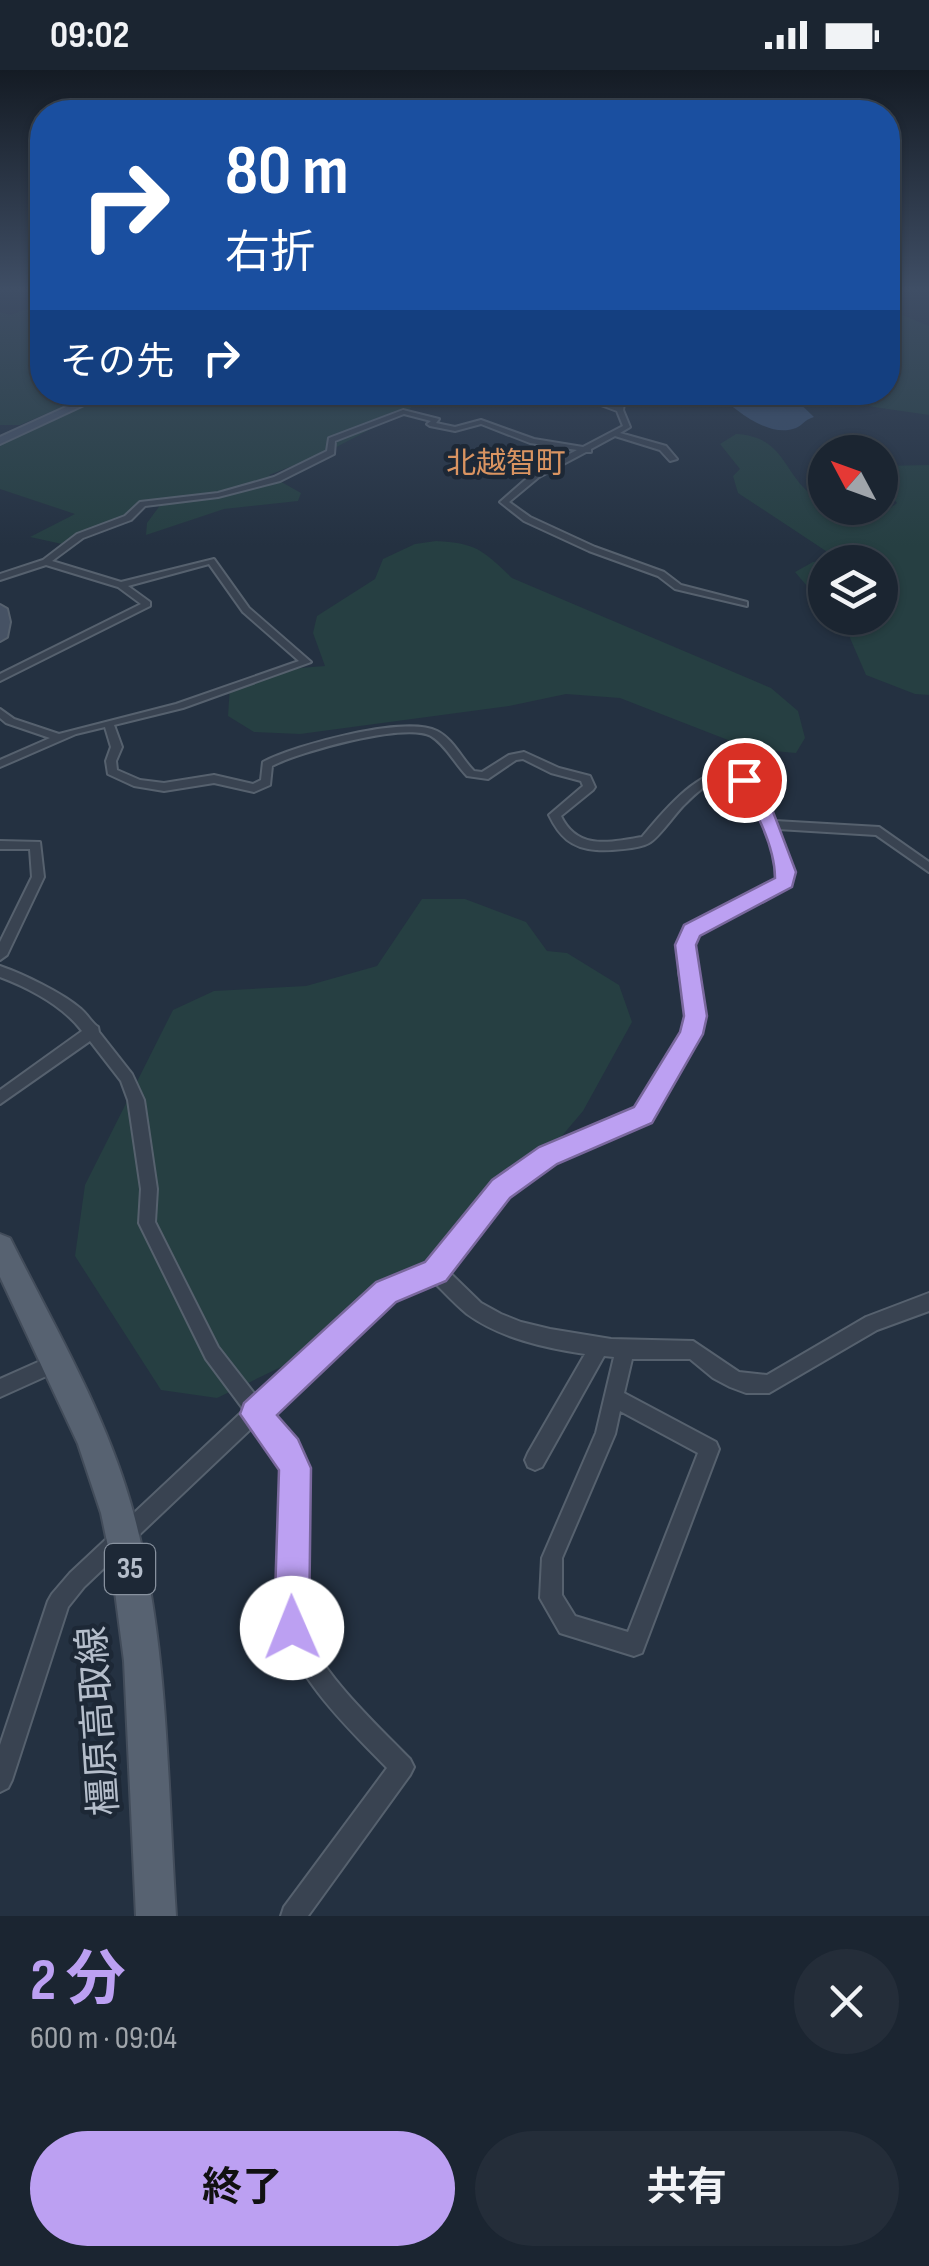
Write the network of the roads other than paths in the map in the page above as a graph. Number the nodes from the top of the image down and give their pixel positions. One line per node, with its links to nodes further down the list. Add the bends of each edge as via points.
1 (79, 405): 6 (main road)
2 (606, 405): 4 (street)
3 (621, 405): 4 (street)
4 (620, 410): 5 (street, via 628,422)
5 (615, 434): 7 (street); 8 (street, via 664,448)
6 (0, 440)
7 (588, 450): 9 (street, via 480,422 446,429 403,412 332,440 331,452 277,478 144,504 128,518 80,536); 12 (street, via 536,475 504,502 527,519 678,586)
8 (673, 459)
9 (46, 562): 10 (street); 11 (street)
10 (0, 576)
11 (121, 586): 15 (street, via 147,604); 17 (street, via 211,562 253,617 306,662 207,698)
12 (744, 604)
13 (0, 610): 14 (main road)
14 (0, 637)
15 (0, 678)
16 (0, 712): 18 (street)
17 (108, 723): 18 (street); 20 (street, via 117,741 112,772 149,785 214,779 254,788 266,782 267,764 284,755 412,728 437,735 478,776 524,755 586,779 589,788 555,815 578,845 646,840 697,784 726,775 754,788)
18 (58, 737): 19 (street)
19 (0, 764)
20 (770, 825): 22 (street, via 878,831); 28 (street, via 785,882 692,930 686,973 696,1016 652,1104 643,1115 548,1156 501,1189)
21 (0, 845): 23 (street, via 36,845 38,877)
22 (929, 868)
23 (0, 955)
24 (0, 971): 25 (street, via 76,1013)
25 (93, 1031): 26 (street); 35 (street, via 136,1100 150,1189 146,1222 212,1353)
26 (0, 1098)
27 (0, 1247): 32 (main road, 橿原高取線 / 35)
28 (436, 1272): 30 (street, via 476,1310 508,1326); 35 (street, via 386,1292)
29 (929, 1302): 31 (street, via 872,1323 769,1384 752,1387 728,1379 694,1350)
30 (600, 1346): 31 (street); 36 (street)
31 (625, 1348): 34 (street)
32 (56, 1363): 33 (street); 37 (main road, 橿原高取線 / 35, via 92,1439)
33 (0, 1388)
34 (616, 1398): 34 (street, via 552,1558 551,1598 568,1625 634,1645 709,1449)
35 (255, 1414): 37 (street); 40 (street, via 295,1468 289,1612 298,1645 402,1767)
36 (535, 1460)
37 (124, 1538): 38 (street, via 60,1601); 39 (main road, 橿原高取線 / 35)
38 (0, 1780)
39 (156, 1916)
40 (293, 1916)

